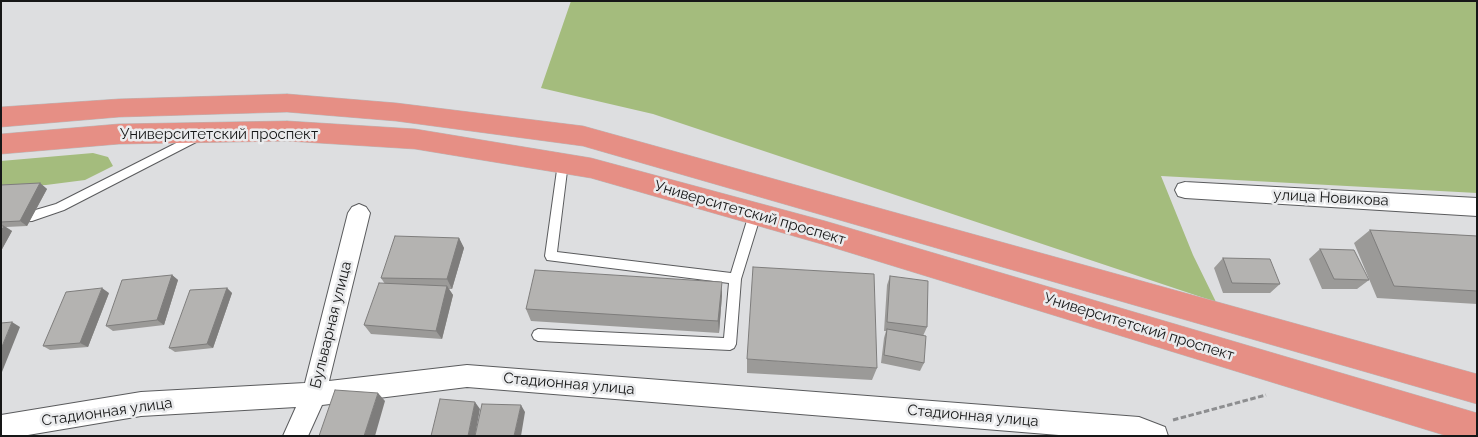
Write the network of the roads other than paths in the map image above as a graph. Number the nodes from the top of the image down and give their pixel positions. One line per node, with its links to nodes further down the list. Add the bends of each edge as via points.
1 (1, 117): 12 (highway, Университетский проспект, via 119,108 287,103 396,112 582,136)
2 (204, 132): 3 (highway, Университетский проспект, via 119,134); 4 (highway, Университетский проспект, via 286,130 415,139); 9 (lane, via 60,207 32,216)
3 (1, 144)
4 (562, 164): 8 (highway, Университетский проспект, via 591,168); 10 (lane, via 551,256)
5 (1185, 190): 6 (street, улица Новикова)
6 (1477, 206)
7 (359, 212): 13 (street, Бульварная улица)
8 (755, 214): 10 (lane); 15 (highway, Университетский проспект)
9 (1, 218)
10 (735, 280): 11 (lane, via 730,344)
11 (538, 335)
12 (1477, 389)
13 (314, 394): 14 (street, Стадионная улица, via 141,404); 16 (street, Стадионная улица, via 467,376); 17 (street, Бульварная улица)
14 (1, 427)
15 (1477, 429)
16 (1148, 432)
17 (295, 436)

